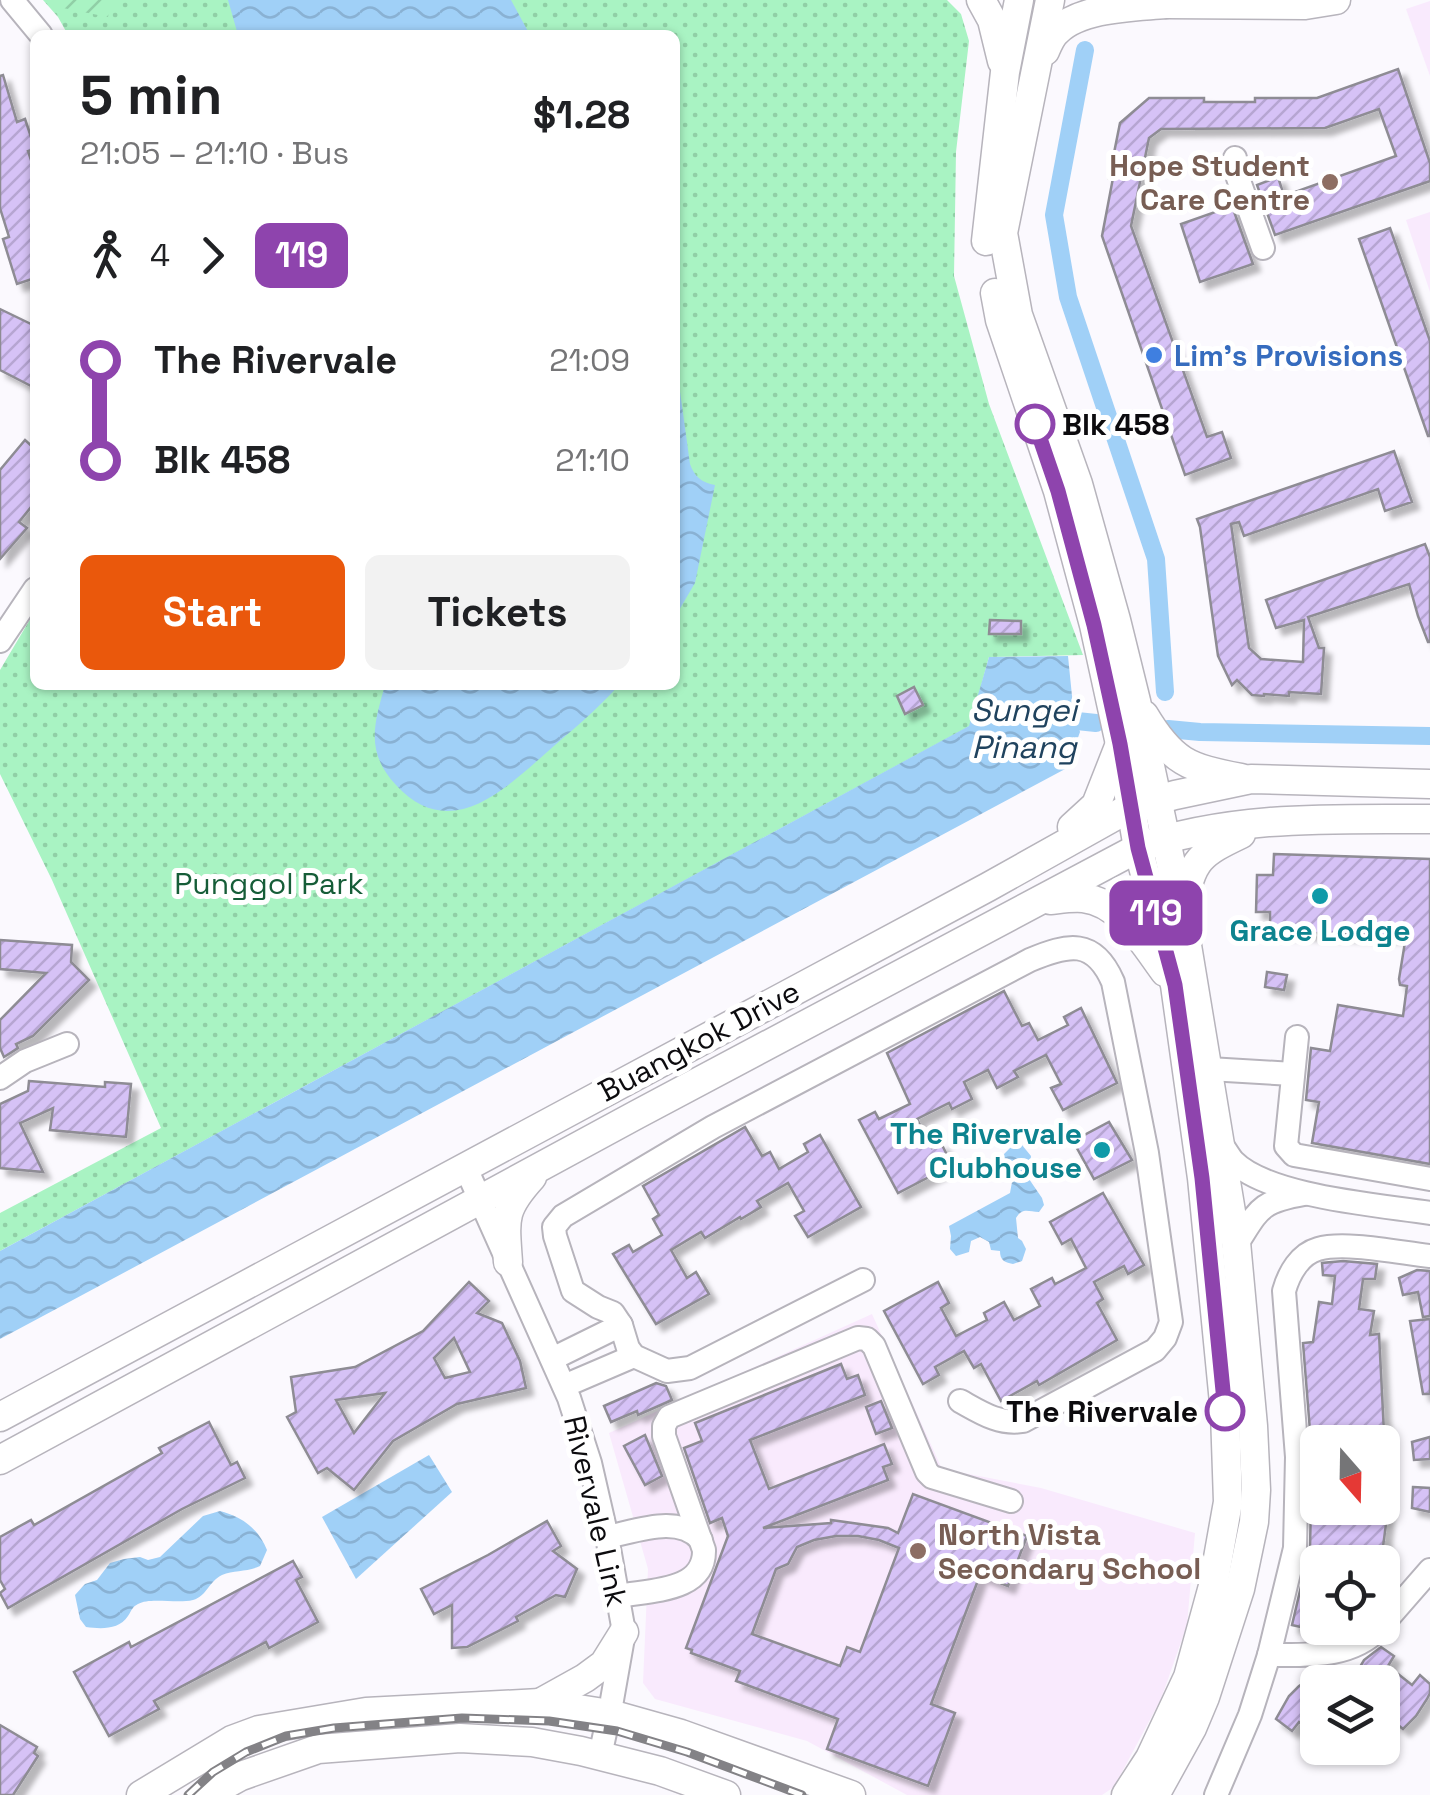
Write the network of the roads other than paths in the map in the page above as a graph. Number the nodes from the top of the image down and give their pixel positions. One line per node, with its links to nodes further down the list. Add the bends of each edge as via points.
1 (12, 0): 7 (street)
2 (981, 0): 9 (main road)
3 (1019, 0): 9 (main road)
4 (1050, 0): 8 (main road)
5 (1336, 0): 6 (main road)
6 (1156, 2): 8 (main road, via 1067,23 1054,33)
7 (38, 30)
8 (1038, 66): 14 (main road, via 1003,233 1018,314 1078,484)
9 (1005, 72): 15 (main road, via 986,238 1000,320 1062,505)
10 (1235, 158): 11 (street)
11 (1263, 248)
12 (30, 596): 13 (street)
13 (0, 641)
14 (1136, 701): 16 (main road, via 1178,759); 18 (main road)
15 (1120, 744): 18 (main road); 22 (main road, via 1096,805)
16 (1251, 780): 17 (main road, Buangkok Drive); 18 (main road, Buangkok Drive)
17 (1430, 784)
18 (1143, 803): 21 (main road); 22 (main road, Buangkok Drive)
19 (1430, 819): 20 (main road, Buangkok Drive)
20 (1280, 822): 21 (main road, Buangkok Drive); 24 (main road, via 1215,846 1198,861)
21 (1151, 843): 23 (main road, Buangkok Drive); 24 (main road); 25 (main road)
22 (1042, 855): 32 (main road, Buangkok Drive)
23 (1038, 900): 25 (main road, via 1085,898 1112,908); 33 (main road, Buangkok Drive)
24 (1182, 915): 28 (main road)
25 (1175, 985): 65 (main road, via 1202,1178 1228,1502 1188,1676)
26 (1297, 1037): 29 (street)
27 (67, 1044): 30 (street)
28 (1209, 1068): 29 (street); 31 (main road)
29 (1293, 1074): 34 (street, via 1286,1146 1294,1155)
30 (0, 1078)
31 (1219, 1141): 35 (street, via 1247,1171); 38 (main road)
32 (465, 1166): 36 (street, Rivervale Link); 47 (main road, Buangkok Drive)
33 (540, 1168): 36 (main road, Buangkok Drive); 40 (main road, via 511,1201 505,1220)
34 (1430, 1179)
35 (1307, 1193): 37 (street); 38 (street, via 1263,1207)
36 (480, 1200): 40 (street, Rivervale Link); 48 (main road, Buangkok Drive)
37 (1430, 1213)
38 (1236, 1246): 66 (main road, via 1253,1426 1254,1522 1205,1696)
39 (1430, 1256): 57 (street, via 1322,1248 1300,1261 1286,1282 1297,1457 1295,1548)
40 (508, 1262): 44 (street, Rivervale Link)
41 (863, 1280): 43 (street, via 690,1368 667,1371)
42 (620, 1325): 43 (street); 44 (street); 46 (street, via 569,1284 554,1227 563,1216 713,1127 1030,960 1058,949 1090,950 1113,982 1171,1322 1155,1350 1023,1421 1003,1422)
43 (634, 1356): 45 (street)
44 (552, 1359): 45 (street, Rivervale Link)
45 (564, 1386): 50 (street, Rivervale Link)
46 (960, 1402)
47 (0, 1417)
48 (0, 1460)
49 (1010, 1501): 51 (street, via 927,1472 874,1346 858,1338 669,1417 664,1436)
50 (607, 1537): 51 (street, via 675,1524); 53 (street, Rivervale Link)
51 (701, 1540): 53 (street, via 701,1570 686,1583)
52 (1430, 1570): 54 (street)
53 (619, 1596): 55 (street, Rivervale Link)
54 (1400, 1604)
55 (624, 1632): 58 (main road, via 604,1664); 59 (street, Rivervale Link)
56 (1356, 1645): 57 (street, via 1324,1654)
57 (1269, 1655): 67 (street)
58 (540, 1703): 59 (main road); 62 (main road, via 366,1712 258,1730)
59 (610, 1714): 60 (street, Rivervale Link); 64 (main road)
60 (600, 1756): 61 (main road, via 532,1742 460,1738 318,1748); 63 (main road)
61 (212, 1793)
62 (141, 1795)
63 (726, 1795)
64 (850, 1795)
65 (1126, 1795)
66 (1155, 1795)
67 (1216, 1795)

